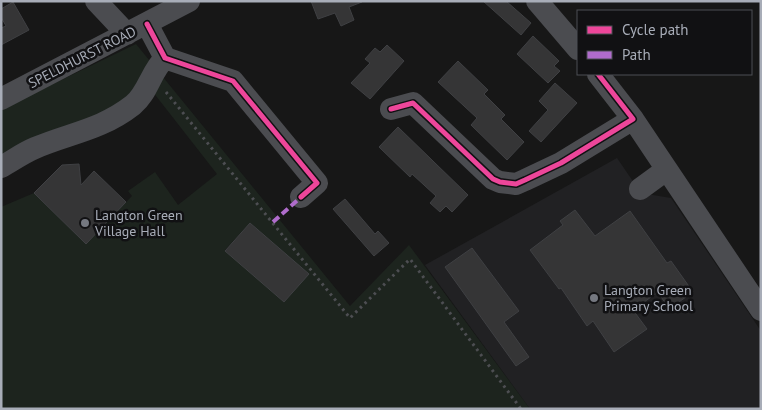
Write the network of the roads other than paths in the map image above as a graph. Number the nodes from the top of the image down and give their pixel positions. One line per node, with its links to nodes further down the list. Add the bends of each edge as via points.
1 (96, 1): 5 (street)
2 (189, 1): 4 (street, SPELDHURST ROAD)
3 (537, 1): 6 (street)
4 (147, 24): 5 (street, SPELDHURST ROAD); 7 (street)
5 (127, 34): 9 (street, SPELDHURST ROAD)
6 (577, 48)
7 (165, 58): 12 (street, via 135,104 98,127 35,148); 15 (street, via 233,82 316,183)
8 (599, 75): 11 (street)
9 (2, 96)
10 (390, 109): 11 (street, via 413,104 493,179 516,184)
11 (632, 119): 13 (street)
12 (1, 167)
13 (666, 170): 14 (street); 16 (street)
14 (640, 189)
15 (301, 197)
16 (761, 310)

